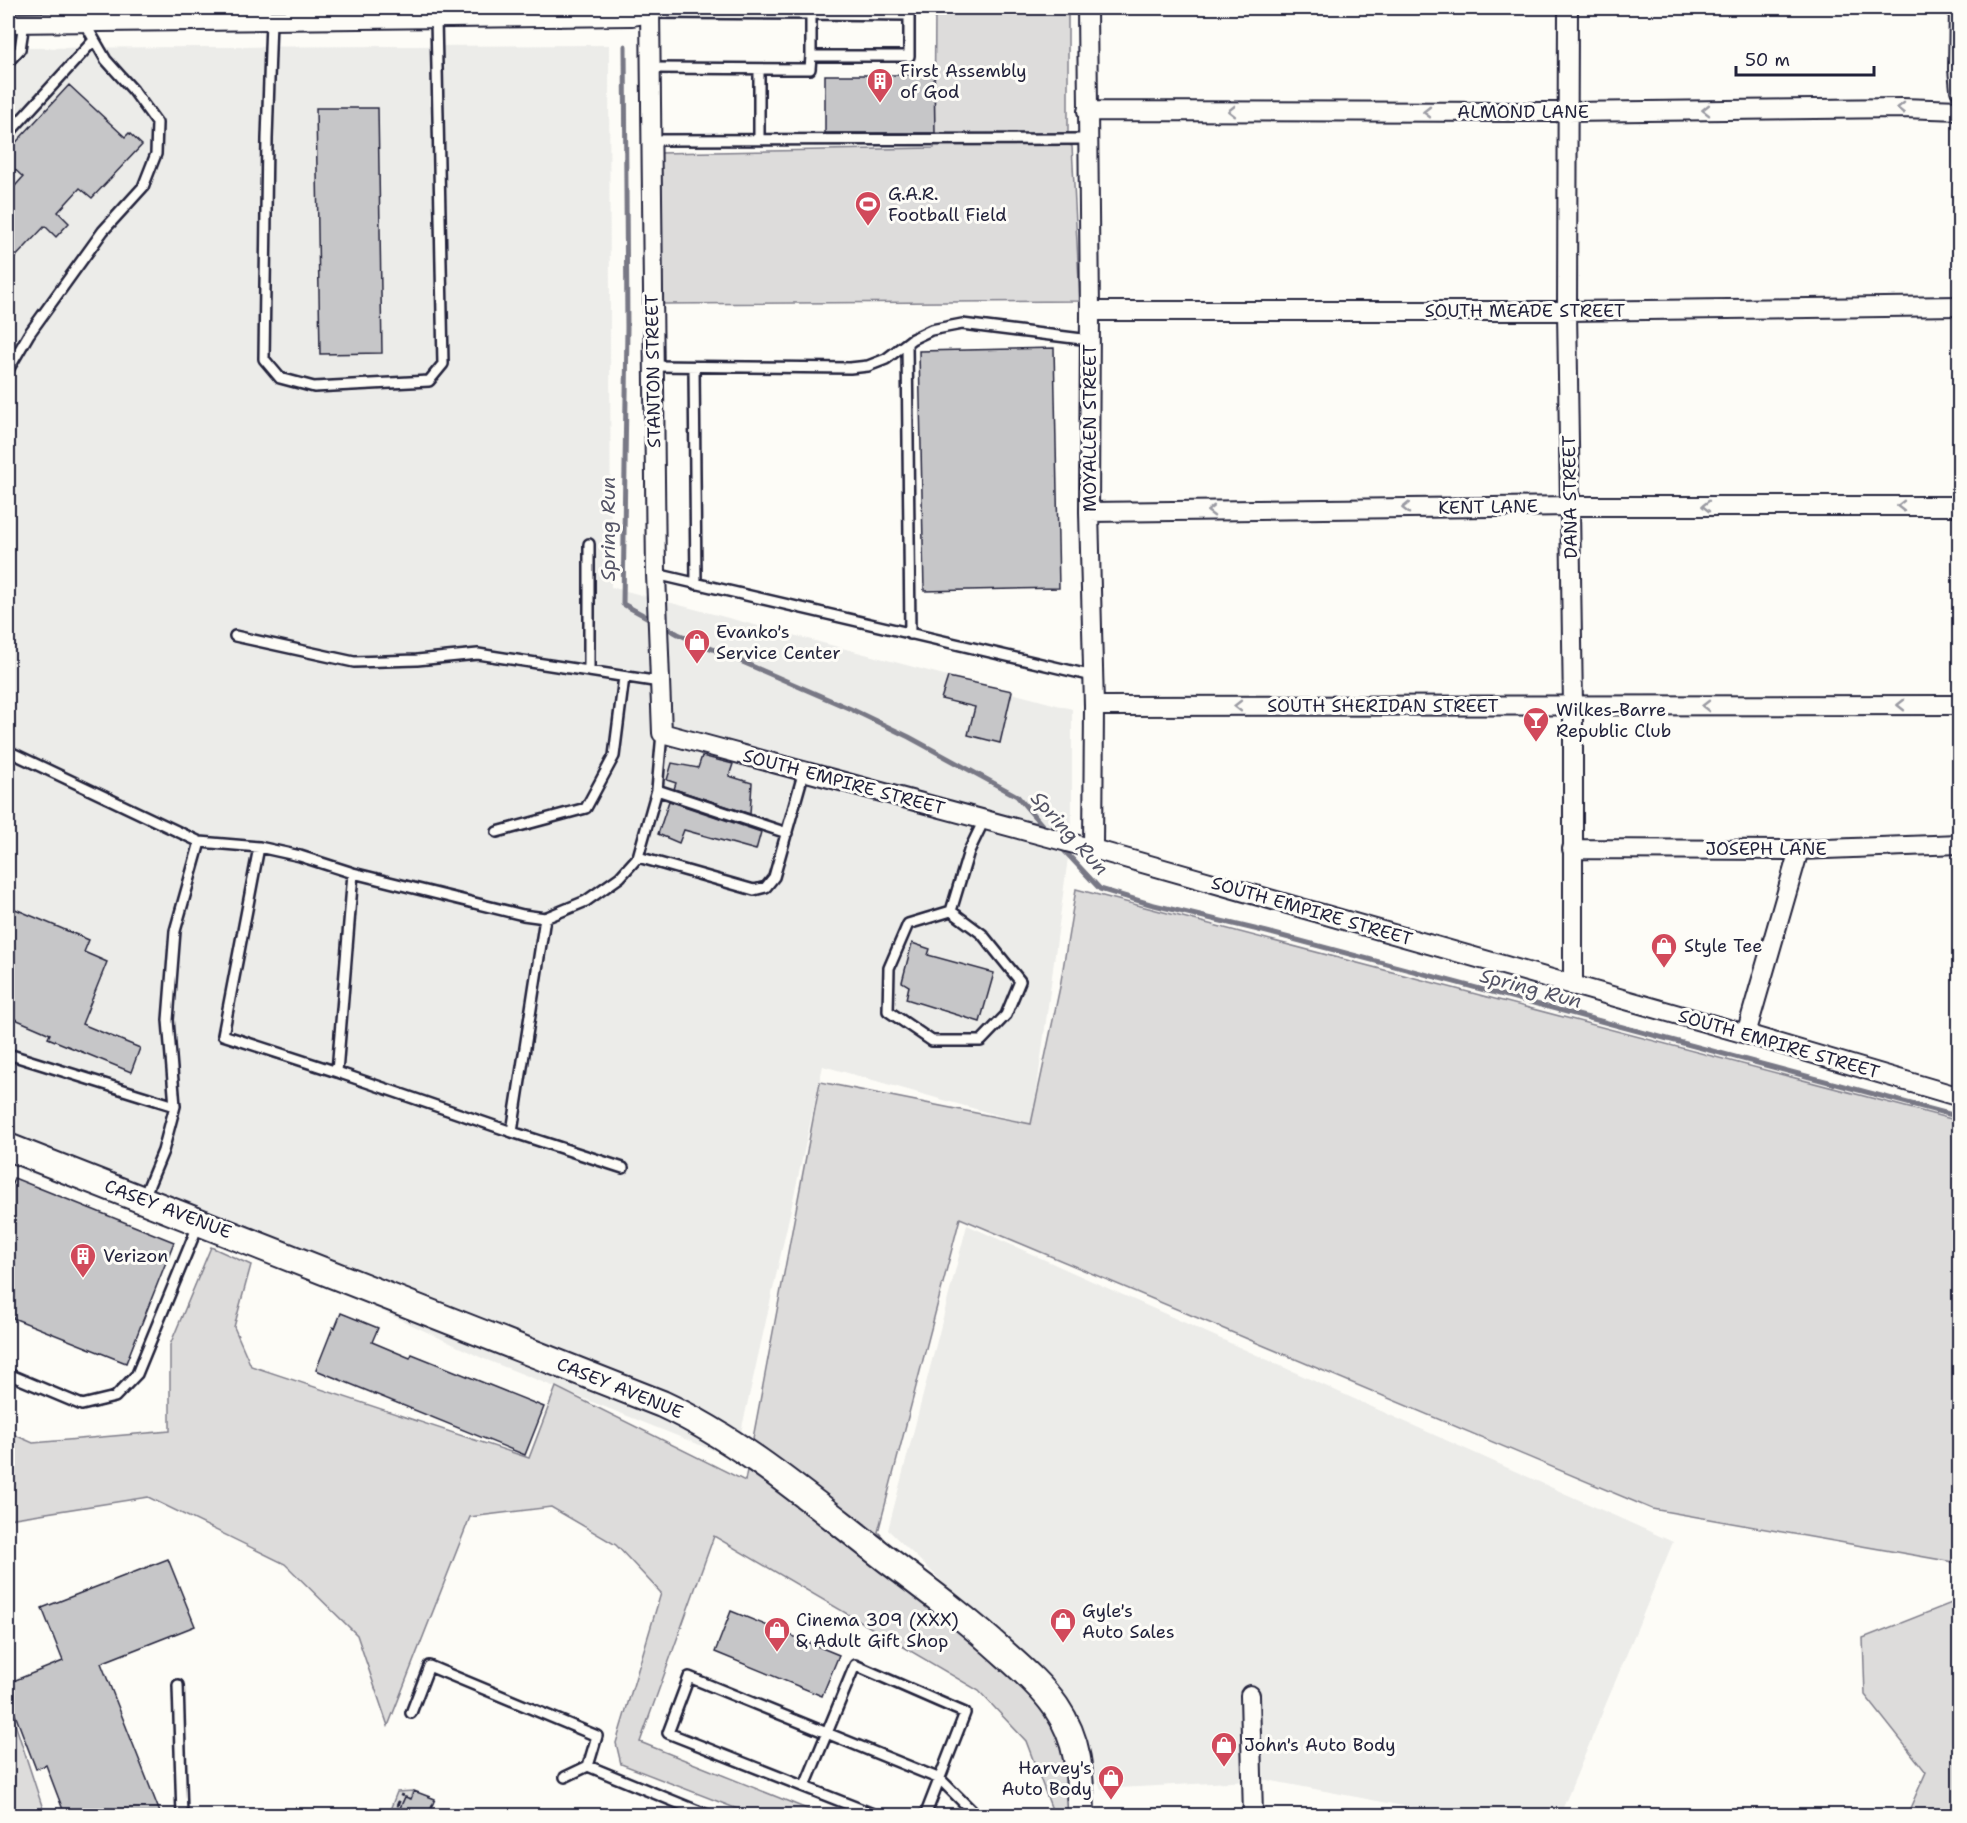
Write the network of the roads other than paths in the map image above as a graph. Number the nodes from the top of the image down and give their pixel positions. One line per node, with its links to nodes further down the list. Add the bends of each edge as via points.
1 (1087, 8): 18 (street, MOYALLEN STREET)
2 (1568, 8): 19 (street, DANA STREET)
3 (1959, 8): 16 (street)
4 (650, 10): 5 (lane); 7 (street, via 632,16); 14 (street, STANTON STREET)
5 (811, 11): 6 (lane); 12 (lane)
6 (909, 11): 12 (lane, via 909,56)
7 (436, 18): 8 (street); 8 (lane, via 443,364 429,381 314,387 280,378 264,359)
8 (271, 20): 9 (street)
9 (84, 22): 10 (street); 11 (lane)
10 (16, 23): 13 (lane, via 20,49)
11 (94, 40): 20 (lane); 31 (lane, via 105,60 157,123 156,154 142,187 103,231 28,334)
12 (811, 56): 15 (lane, via 810,69)
13 (8, 62)
14 (650, 68): 15 (lane); 22 (street, STANTON STREET)
15 (759, 69): 23 (lane)
16 (1959, 90)
17 (1959, 110): 19 (street, ALMOND LANE, one-way to 19)
18 (1087, 111): 19 (street, ALMOND LANE, one-way to 18); 21 (street, MOYALLEN STREET)
19 (1567, 112): 26 (street, DANA STREET)
20 (8, 134)
21 (1088, 139): 23 (lane); 25 (street, MOYALLEN STREET)
22 (650, 140): 23 (lane); 29 (street, STANTON STREET)
23 (759, 140)
24 (1959, 306): 26 (street, SOUTH MEADE STREET)
25 (1090, 311): 26 (street, SOUTH MEADE STREET); 27 (street, MOYALLEN STREET)
26 (1567, 311): 32 (street, DANA STREET)
27 (1090, 340): 28 (lane, via 962,324 931,330); 34 (street, MOYALLEN STREET)
28 (907, 343): 30 (lane, via 886,359 868,366); 38 (lane)
29 (653, 366): 30 (lane); 36 (street, STANTON STREET)
30 (694, 367): 37 (lane)
31 (8, 370)
32 (1571, 506): 33 (street, KENT LANE, one-way to 32); 34 (street, KENT LANE, one-way to 34); 46 (street, DANA STREET)
33 (1959, 506)
34 (1089, 512): 42 (street, MOYALLEN STREET)
35 (589, 544): 40 (lane)
36 (656, 574): 37 (lane); 43 (street, STANTON STREET)
37 (696, 584): 38 (lane)
38 (910, 634): 42 (lane)
39 (236, 636): 40 (lane, via 354,662 478,654)
40 (589, 671): 41 (lane)
41 (624, 676): 43 (lane); 52 (lane, via 614,756 586,808)
42 (1093, 676): 45 (street, MOYALLEN STREET)
43 (660, 682): 47 (street, STANTON STREET)
44 (1959, 705): 46 (street, SOUTH SHERIDAN STREET, one-way to 46)
45 (1094, 706): 46 (street, SOUTH SHERIDAN STREET, one-way to 45); 57 (street, MOYALLEN STREET)
46 (1573, 706): 58 (street, DANA STREET)
47 (662, 734): 49 (street, SOUTH EMPIRE STREET); 50 (lane)
48 (8, 751): 54 (lane)
49 (804, 771): 51 (street, SOUTH EMPIRE STREET); 53 (lane)
50 (657, 790): 53 (lane); 60 (lane)
51 (984, 819): 57 (street, SOUTH EMPIRE STREET); 62 (lane, via 969,851)
52 (497, 832)
53 (787, 833): 60 (lane, via 774,877 766,887 754,890)
54 (200, 842): 56 (lane); 69 (lane, via 176,931 168,1020)
55 (1959, 844): 59 (street, JOSEPH LANE)
56 (259, 847): 61 (lane); 67 (lane, via 223,1035)
57 (1093, 849): 64 (street, SOUTH EMPIRE STREET)
58 (1572, 849): 59 (street, JOSEPH LANE); 64 (street, DANA STREET)
59 (1799, 850): 65 (street)
60 (638, 857): 63 (lane, via 620,877 586,901)
61 (353, 873): 63 (lane); 67 (lane)
62 (951, 911): 62 (lane, via 982,934 1020,981 1006,1015 981,1041 932,1041 888,1011 889,968 908,924)
63 (544, 918): 70 (lane)
64 (1573, 986): 65 (street, SOUTH EMPIRE STREET)
65 (1746, 1034): 68 (street, SOUTH EMPIRE STREET)
66 (8, 1054): 69 (lane)
67 (337, 1072): 70 (lane)
68 (1959, 1097)
69 (175, 1106): 73 (lane, via 163,1151)
70 (512, 1132): 72 (lane)
71 (8, 1147): 73 (street, CASEY AVENUE)
72 (623, 1168)
73 (143, 1199): 74 (street, CASEY AVENUE)
74 (199, 1222): 75 (lane, via 137,1374 115,1397 82,1405); 89 (street, CASEY AVENUE, via 662,1404 718,1432 960,1614 1037,1682 1057,1707 1071,1734 1079,1762)
75 (8, 1374)
76 (178, 1685): 84 (lane)
77 (1250, 1695): 90 (street)
78 (411, 1713): 80 (lane, via 429,1666 597,1736)
79 (827, 1735): 82 (lane); 82 (lane, via 855,1665 964,1713); 83 (lane); 83 (lane, via 689,1677 668,1733)
80 (588, 1766): 81 (lane); 85 (lane)
81 (565, 1778)
82 (940, 1779): 87 (lane); 88 (lane)
83 (805, 1786): 86 (lane)
84 (182, 1815)
85 (710, 1815)
86 (878, 1815)
87 (925, 1815)
88 (977, 1815)
89 (1081, 1815)
90 (1252, 1815)

